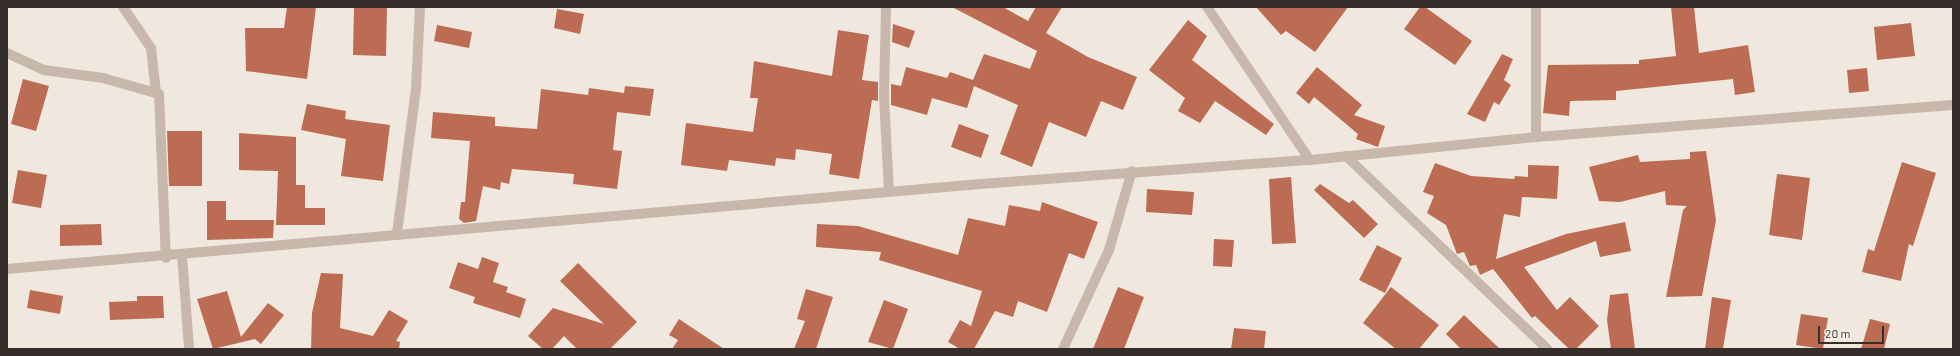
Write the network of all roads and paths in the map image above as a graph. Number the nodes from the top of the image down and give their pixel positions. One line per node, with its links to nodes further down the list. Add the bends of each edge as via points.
1 (123, 7): 7 (street, via 151,48)
2 (420, 7): 14 (street, via 416,89)
3 (886, 7): 13 (street, via 884,97)
4 (1207, 7): 11 (street)
5 (1536, 7): 9 (street)
6 (7, 53): 7 (street, via 44,70 103,78)
7 (156, 92): 16 (street, via 162,99)
8 (1953, 105): 9 (street)
9 (1536, 137): 10 (street)
10 (1346, 156): 11 (street); 20 (street)
11 (1310, 160): 12 (street)
12 (1132, 171): 13 (street); 19 (street, via 1110,250)
13 (889, 192): 14 (street)
14 (397, 233): 15 (street)
15 (182, 255): 16 (street); 18 (street)
16 (166, 258): 17 (street)
17 (7, 269)
18 (189, 349)
19 (1063, 349)
20 (1547, 349)

